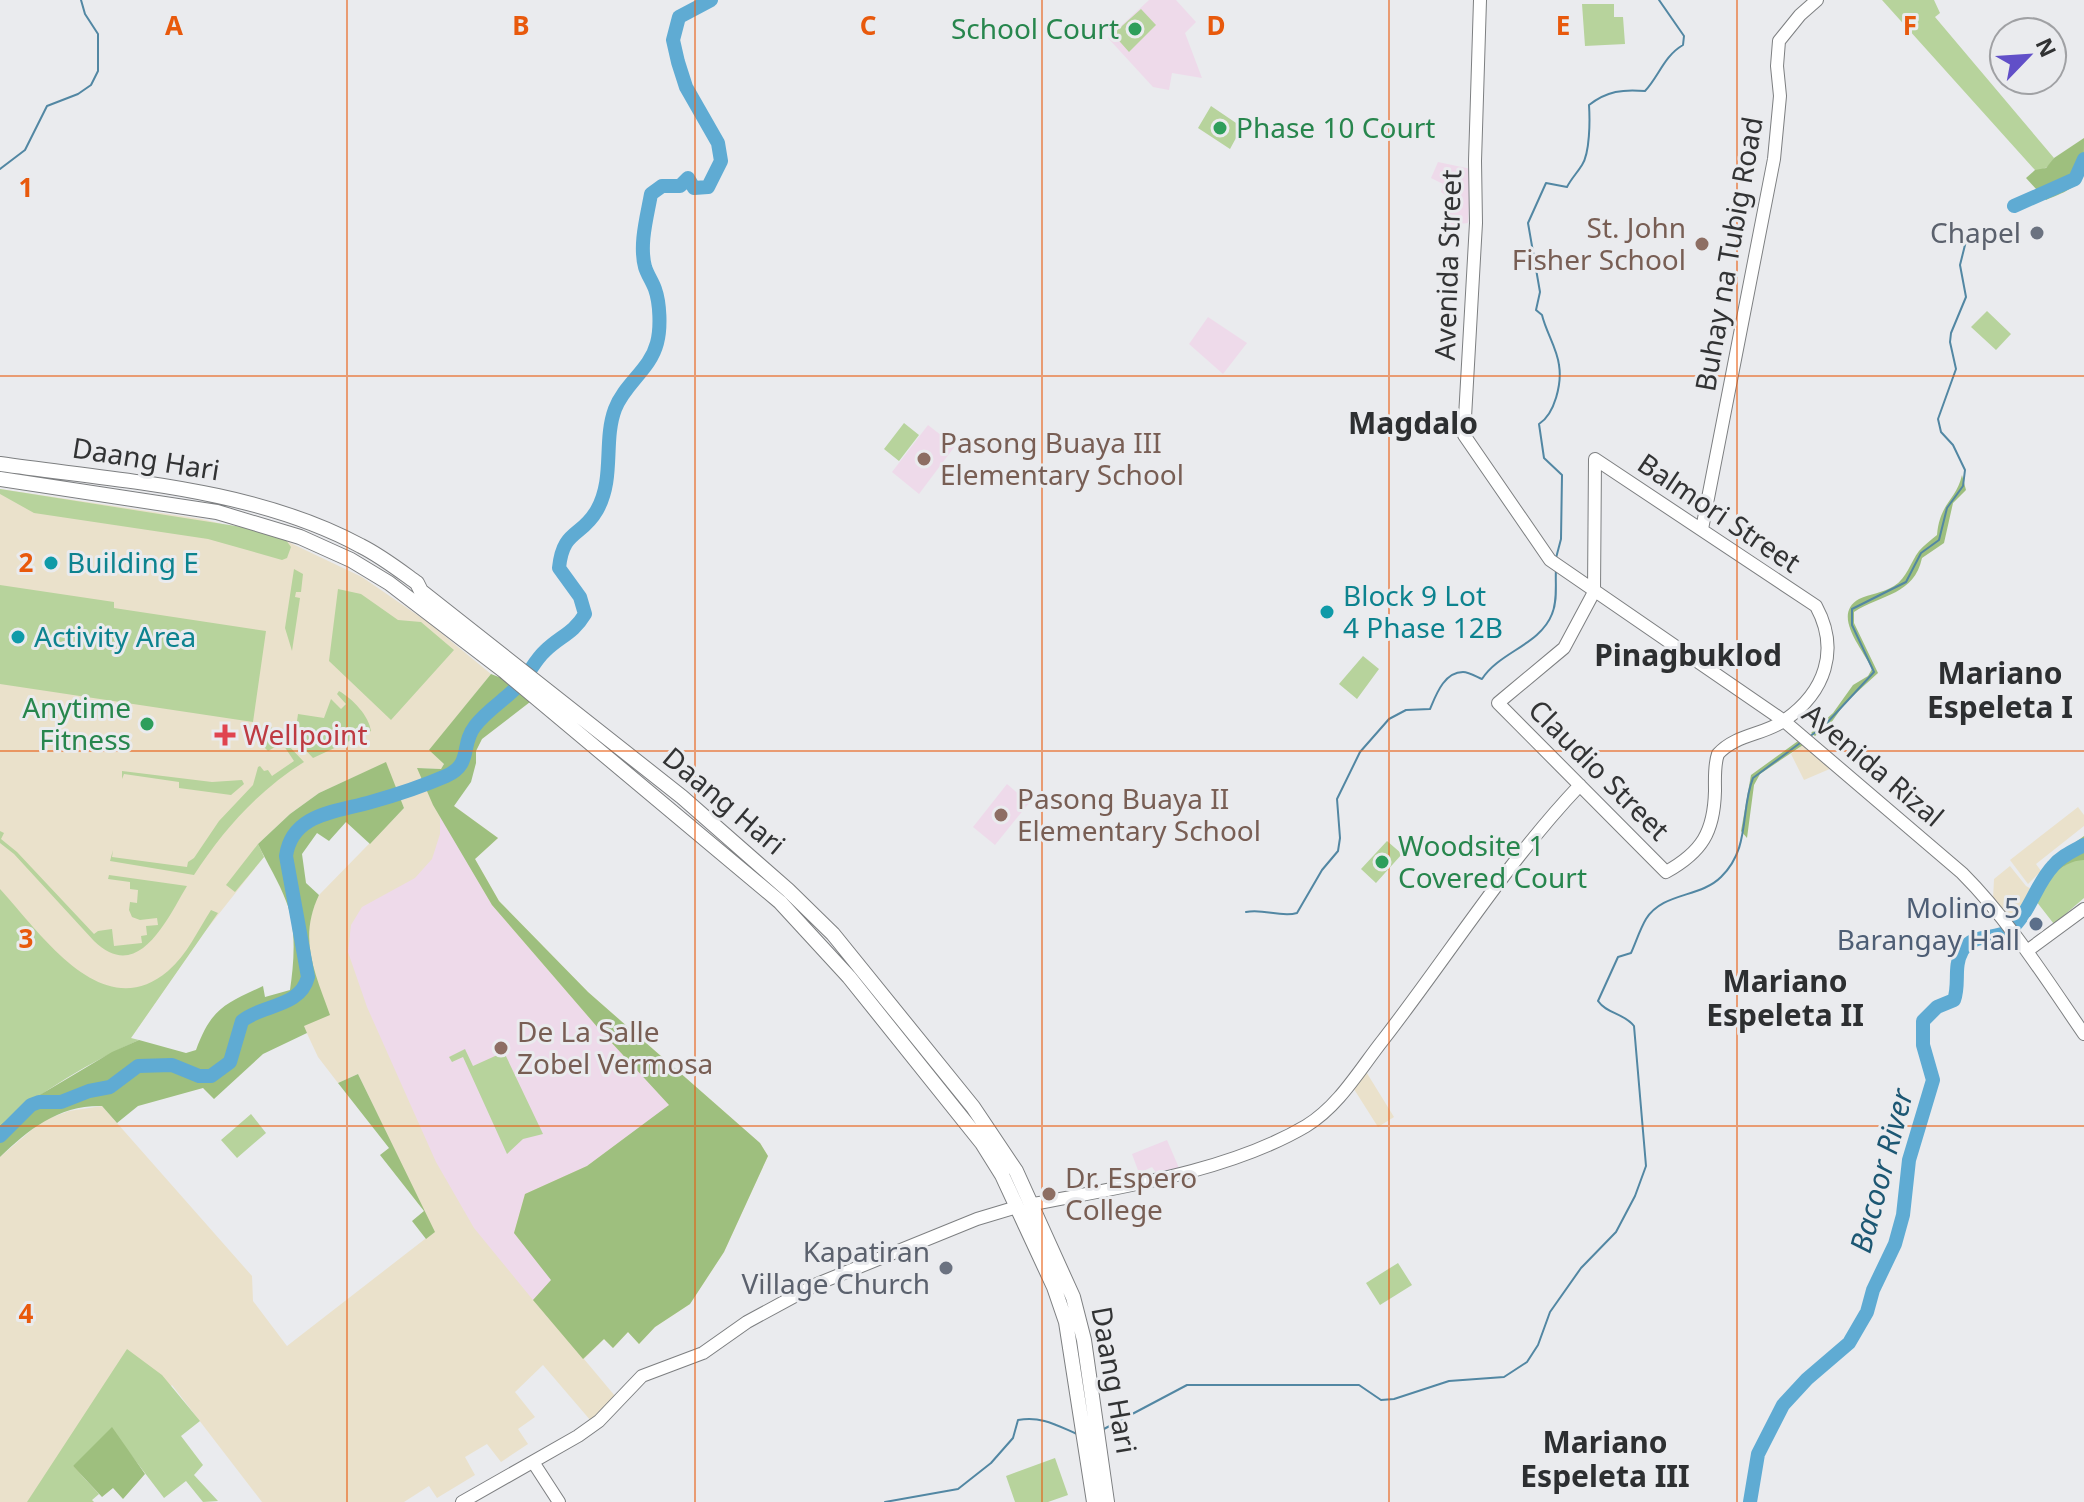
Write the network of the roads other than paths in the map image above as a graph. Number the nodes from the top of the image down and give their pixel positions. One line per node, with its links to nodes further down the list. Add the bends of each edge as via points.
1 (1480, 0): 3 (main road, Avenida Street, via 1476,223)
2 (1817, 0): 6 (main road, Buhay na Tubig Road, via 1779,41 1774,159)
3 (1464, 435): 7 (main road, Avenida Rizal, via 1555,563)
4 (0, 464): 8 (main road, Daang Hari, via 209,495 308,523 360,545 417,583)
5 (0, 479): 8 (main road, Daang Hari, via 206,510 300,537 377,576)
6 (1702, 529): 7 (main road, Balmori Street, via 1595,459); 9 (main road, Balmori Street, via 1816,606 1821,615 1829,654 1826,669)
7 (1594, 592): 9 (main road, Avenida Rizal); 10 (main road, Claudio Street, via 1564,648 1498,703)
8 (507, 667): 14 (main road, Daang Hari, via 740,846 833,934 996,1139)
9 (1784, 721): 10 (main road, Claudio Street, via 1739,739 1718,754 1710,829 1698,849 1666,872); 12 (main road, Avenida Rizal, via 1962,873)
10 (1580, 785): 14 (main road, via 1522,851 1340,1096 1309,1124 1226,1160)
11 (2084, 909): 12 (main road)
12 (2027, 951): 13 (main road, Avenida Rizal)
13 (2084, 1034)
14 (1025, 1206): 15 (main road, Daang Hari, via 1066,1322); 16 (main road, via 941,1232 782,1302 703,1353 642,1376 599,1421)
15 (1094, 1452): 19 (main road, Daang Hari); 20 (main road, Daang Hari)
16 (533, 1462): 17 (main road); 18 (main road)
17 (462, 1502)
18 (559, 1502)
19 (1094, 1502)
20 (1107, 1502)

